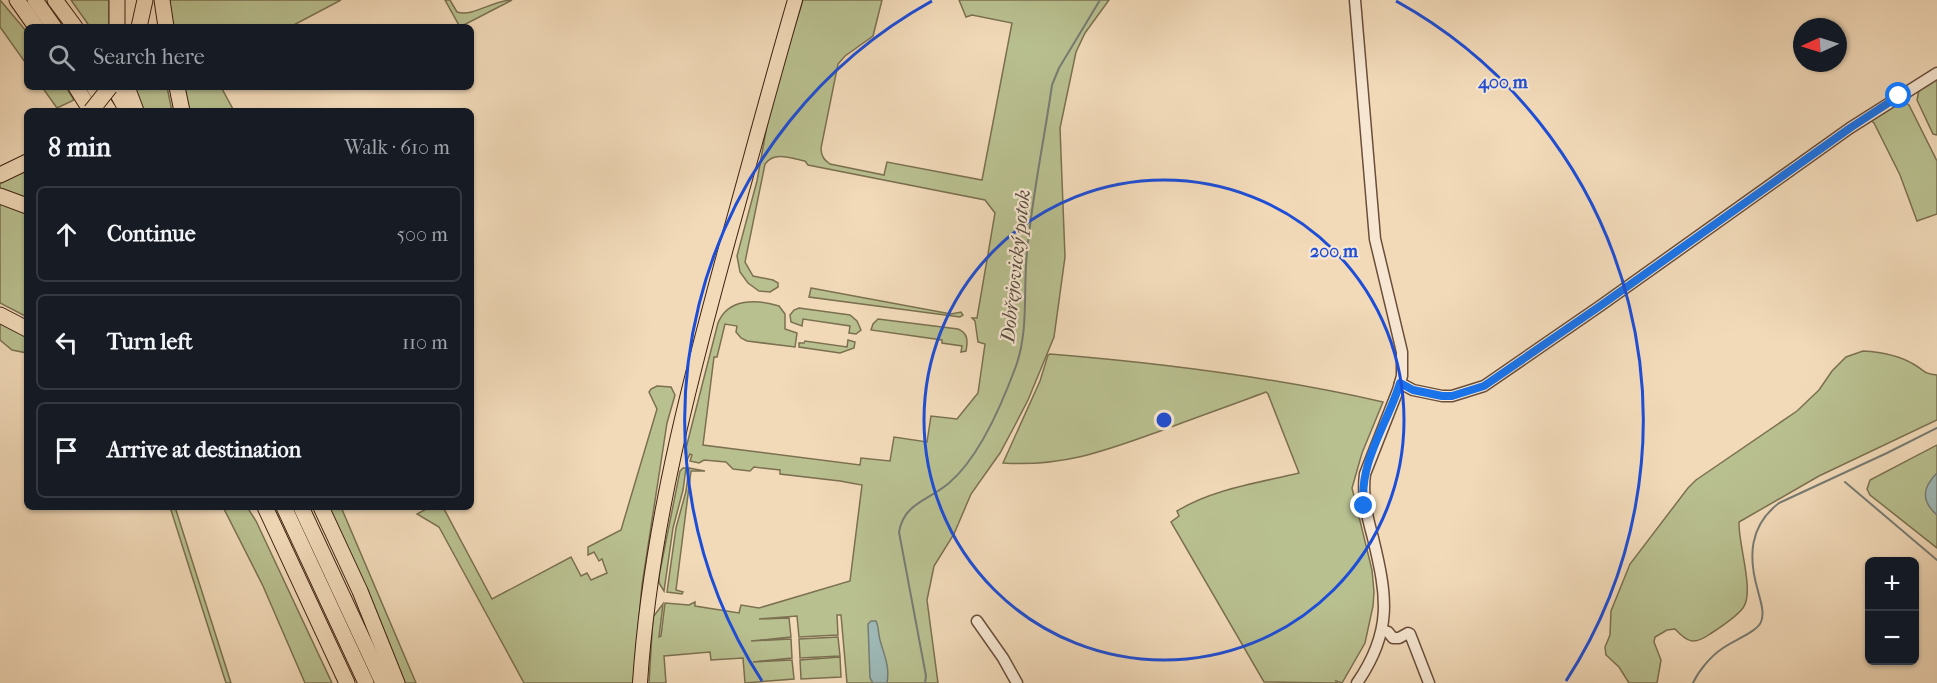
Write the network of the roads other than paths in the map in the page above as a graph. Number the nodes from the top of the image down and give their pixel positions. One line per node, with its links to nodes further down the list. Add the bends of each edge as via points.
1 (17, 0): 8 (highway)
2 (35, 0): 9 (highway)
3 (55, 0): 10 (highway)
4 (117, 0): 11 (highway)
5 (162, 0): 12 (highway)
6 (795, 0): 45 (main road, via 688,388 659,533)
7 (1355, 0): 32 (street, via 1375,239 1402,352)
8 (34, 24)
9 (52, 24)
10 (73, 24)
11 (117, 24)
12 (166, 24)
13 (1937, 73): 32 (street, via 1850,128 1484,386 1442,396)
14 (78, 90): 20 (highway)
15 (96, 90): 22 (highway)
16 (109, 90): 21 (highway, bridge)
17 (114, 90): 23 (highway)
18 (128, 90): 24 (highway)
19 (178, 90): 25 (highway)
20 (89, 108)
21 (94, 108)
22 (107, 108)
23 (125, 108)
24 (135, 108)
25 (181, 108)
26 (24, 164): 27 (highway)
27 (0, 176)
28 (0, 196): 29 (highway)
29 (24, 205)
30 (0, 315): 31 (highway)
31 (24, 327)
32 (1400, 383): 40 (street, via 1364,485 1364,506 1382,574)
33 (255, 510): 38 (highway)
34 (266, 510): 38 (highway)
35 (285, 510): 42 (highway)
36 (302, 510): 43 (highway)
37 (322, 510): 44 (highway)
38 (306, 595): 41 (highway)
39 (977, 621): 46 (street)
40 (1382, 630): 47 (street, via 1369,666); 48 (street, via 1393,638 1410,634)
41 (347, 683)
42 (366, 683)
43 (383, 683)
44 (397, 683)
45 (640, 683)
46 (1017, 683)
47 (1357, 683)
48 (1429, 683)

